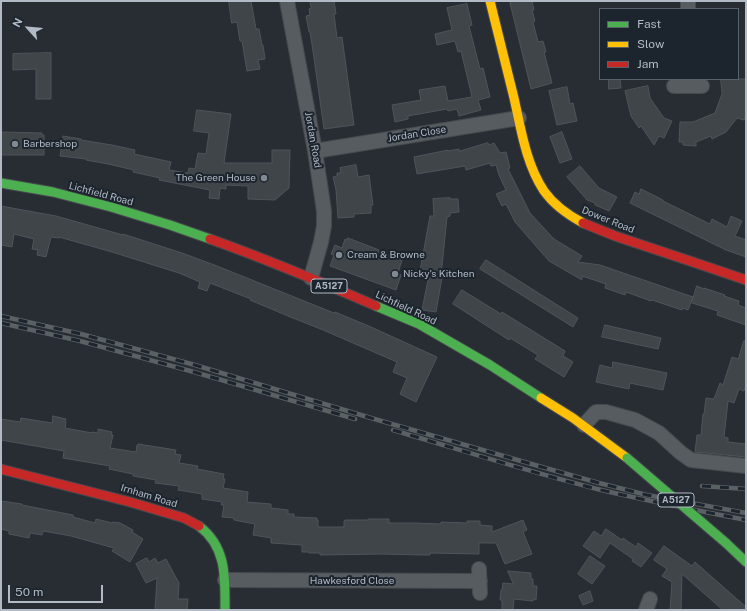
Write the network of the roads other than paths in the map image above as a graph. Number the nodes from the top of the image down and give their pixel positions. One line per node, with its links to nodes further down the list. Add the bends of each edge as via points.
1 (287, 1): 6 (street, Jordan Road)
2 (490, 1): 5 (main road, Dower Road)
3 (693, 84): 4 (street)
4 (674, 86)
5 (519, 118): 6 (street, Jordan Close); 9 (main road, Dower Road, via 540,185 550,199 579,222)
6 (315, 151): 8 (street, Jordan Road, via 324,226)
7 (1, 183): 8 (main road, Lichfield Road / A5127, via 47,190 170,225)
8 (311, 278): 10 (main road, Lichfield Road / A5127, via 419,324 490,365)
9 (746, 280)
10 (584, 426): 11 (street, via 596,412 606,412 635,420 659,433 691,460); 13 (main road, Lichfield Road / A5127, bridge, via 626,458)
11 (746, 466)
12 (1, 469): 14 (main road, Irnham Road, via 142,504 194,523 215,543 220,553)
13 (746, 562)
14 (225, 580): 15 (street, Hawkesford Close); 16 (main road, Irnham Road)
15 (480, 581)
16 (225, 610)

